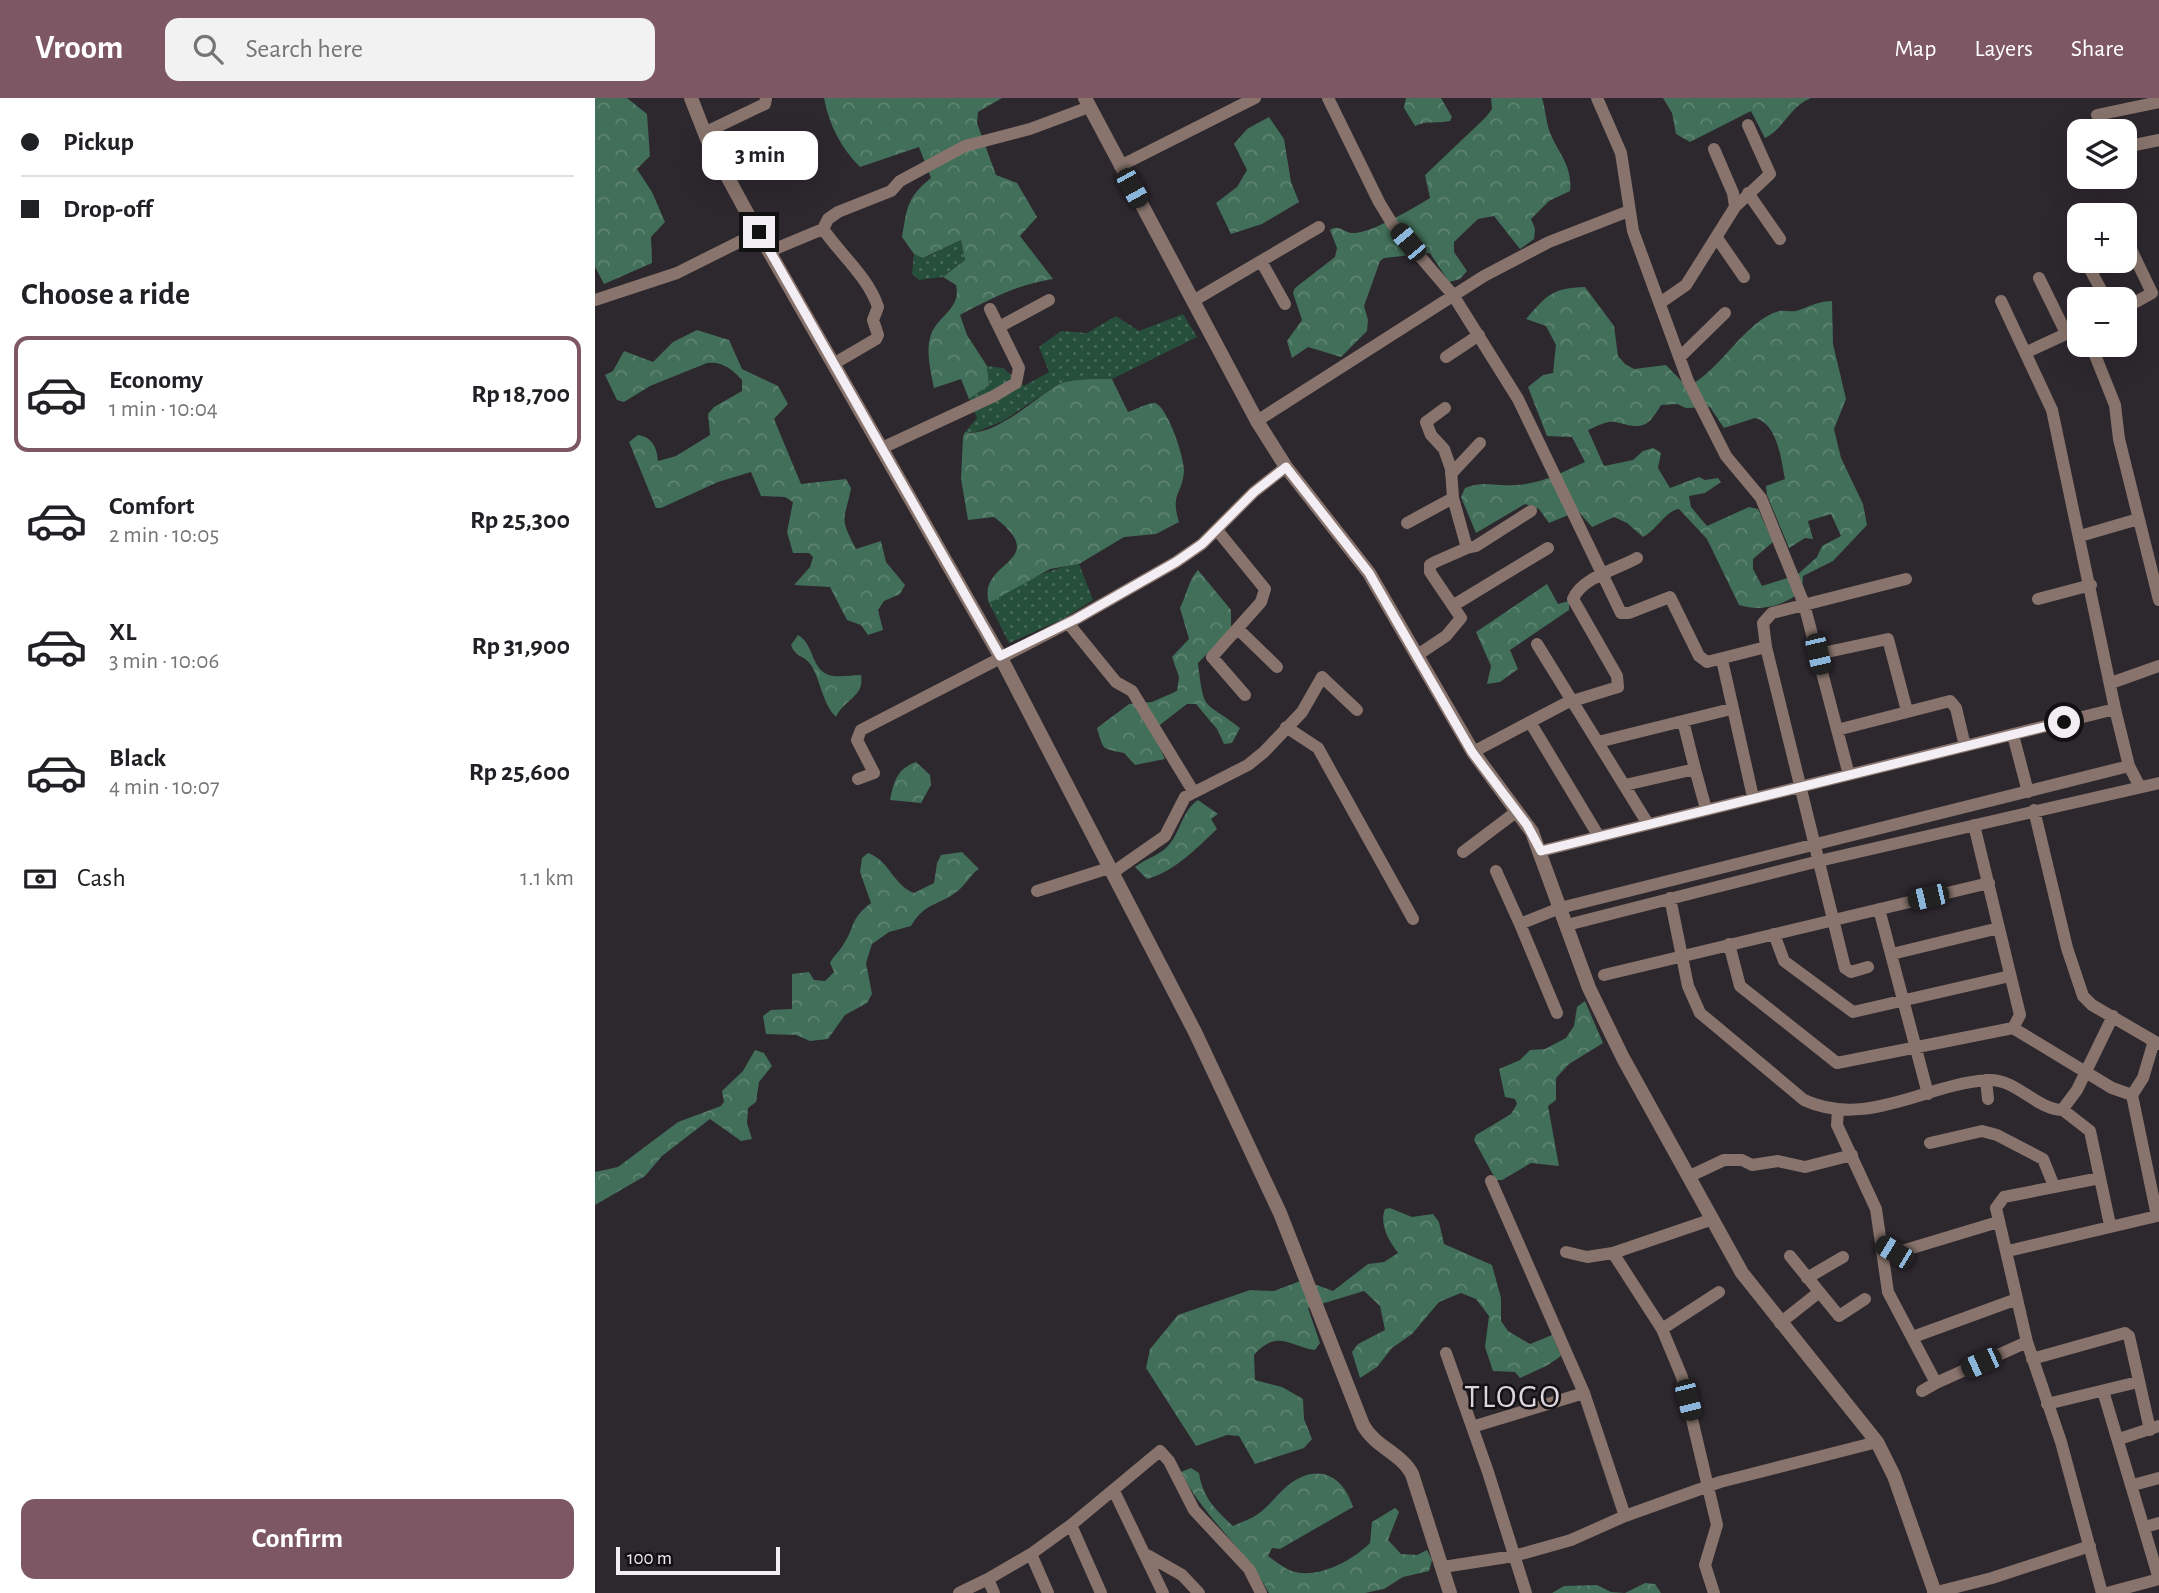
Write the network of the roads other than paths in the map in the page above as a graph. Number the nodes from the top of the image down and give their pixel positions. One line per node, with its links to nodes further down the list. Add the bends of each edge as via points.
1 (691, 98): 11 (street)
2 (766, 98): 11 (street, via 765,104)
3 (1255, 98): 6 (street)
4 (1328, 98): 29 (street, via 1393,225)
5 (1597, 98): 18 (street, via 1621,153)
6 (1241, 101): 15 (street)
7 (2159, 102): 9 (street)
8 (1087, 103): 15 (street); 20 (street, via 1030,129 965,146 900,181 891,191 838,212)
9 (2097, 115)
10 (1748, 125): 16 (street, via 1770,174)
11 (704, 133): 21 (street)
12 (2159, 140): 13 (street)
13 (2137, 145)
14 (1714, 149): 17 (street)
15 (1120, 166): 32 (street)
16 (1748, 193): 17 (street); 23 (street)
17 (1735, 207): 22 (street)
18 (1629, 211): 29 (street, via 1549,242); 35 (street)
19 (1319, 227): 25 (street)
20 (823, 229): 24 (street); 47 (street, via 857,268 878,307 873,320 878,337)
21 (759, 232): 24 (street); 30 (street, via 677,273)
22 (1717, 238): 27 (street); 35 (street, via 1686,285)
23 (1780, 239)
24 (769, 251): 47 (street)
25 (1261, 261): 32 (street); 36 (street)
26 (2137, 261): 34 (street, via 2153,293)
27 (1744, 277)
28 (2039, 278): 39 (street)
29 (1453, 295): 42 (street); 49 (street)
30 (595, 300)
31 (1049, 300): 40 (street)
32 (1193, 301): 49 (street)
33 (2001, 301): 43 (street)
34 (2137, 301)
35 (1660, 303): 45 (street)
36 (1286, 304)
37 (991, 309): 40 (street)
38 (1725, 313): 45 (street)
39 (2067, 322)
40 (999, 327): 51 (street, via 1019,368 1016,383)
41 (2067, 334): 43 (street)
42 (1479, 335): 44 (street); 64 (street, via 1518,399)
43 (2027, 352): 59 (street, via 2053,416)
44 (1446, 357)
45 (1680, 357): 69 (street, via 1715,438 1766,507)
46 (2096, 357): 63 (street, via 2115,405 2119,439)
47 (835, 363): 51 (street)
48 (1445, 408): 53 (street, via 1426,422 1444,449)
49 (1257, 421): 52 (street)
50 (1480, 443): 53 (street)
51 (884, 447): 76 (street)
52 (1286, 467): 58 (street); 77 (street, via 1369,573)
53 (1451, 474): 54 (street)
54 (1453, 498): 57 (street); 60 (street)
55 (1531, 511): 60 (street, via 1476,547)
56 (2135, 520): 59 (street)
57 (1407, 523)
58 (1217, 530): 71 (street, via 1176,562); 72 (street, via 1266,593)
59 (2080, 536): 66 (street)
60 (1467, 548): 70 (street, via 1430,565 1430,572)
61 (1548, 548): 70 (street)
62 (1637, 558): 64 (street)
63 (2154, 559): 68 (street)
64 (1602, 573): 78 (street, via 1621,613 1670,597 1699,656 1709,663); 83 (street, via 1576,593 1574,603 1619,685)
65 (1906, 579): 69 (street)
66 (2091, 585): 67 (street); 81 (street)
67 (2038, 599)
68 (2159, 600)
69 (1804, 604): 74 (street, via 1765,618); 75 (street)
70 (1454, 605): 77 (street, via 1461,618 1457,627)
71 (1068, 622): 76 (street); 104 (street, via 1116,682 1132,691)
72 (1238, 629): 80 (street); 82 (street, via 1212,657)
73 (1537, 644): 83 (street)
74 (1766, 647): 78 (street); 103 (street)
75 (1818, 654): 87 (street, via 1888,639); 91 (street)
76 (1000, 656): 99 (street, via 861,730 857,740 874,773); 117 (street)
77 (1416, 656): 95 (street)
78 (1722, 660): 84 (street)
79 (2159, 666): 81 (street)
80 (1277, 667)
81 (2111, 683): 85 (street)
82 (1245, 695)
83 (1573, 701): 89 (street); 93 (street)
84 (1731, 709): 88 (street); 106 (street)
85 (2115, 709): 92 (street); 96 (street)
86 (1357, 710): 90 (street, via 1322,677 1307,704)
87 (1907, 711): 91 (street); 94 (street, via 1952,702)
88 (1683, 721): 93 (street); 97 (street)
89 (1530, 722): 95 (street); 112 (street)
90 (1286, 727): 104 (street, via 1248,765); 124 (street, via 1318,748)
91 (1837, 730): 98 (street)
92 (2013, 735): 94 (street); 105 (street)
93 (1598, 742): 101 (street)
94 (1965, 746): 98 (street)
95 (1472, 752): 109 (street)
96 (2129, 766): 102 (street); 105 (street)
97 (1695, 769): 101 (street); 107 (street)
98 (1849, 775): 103 (street)
99 (858, 779)
100 (2159, 783): 102 (street)
101 (1625, 785): 110 (street)
102 (2140, 787): 108 (street)
103 (1800, 788): 106 (street); 113 (street)
104 (1193, 791): 117 (street, via 1182,799 1165,836)
105 (2028, 792): 113 (street)
106 (1753, 797): 107 (street)
107 (1706, 809): 110 (street)
108 (2034, 810): 111 (street); 138 (street, via 2079,989 2092,1005)
109 (1516, 811): 114 (street); 115 (street)
110 (1648, 824): 112 (street)
111 (1974, 825): 116 (street); 119 (street)
112 (1598, 835): 114 (street)
113 (1815, 844): 116 (street); 122 (street)
114 (1541, 851): 122 (street)
115 (1463, 852)
116 (1819, 861): 121 (street); 125 (street)
117 (1111, 870): 120 (street); 198 (street, via 1195,1032 1275,1202 1363,1424 1376,1443 1412,1474)
118 (1496, 871): 126 (street)
119 (1989, 883): 123 (street); 128 (street)
120 (1037, 891)
121 (1670, 898): 127 (street); 132 (street)
122 (1560, 908): 126 (street); 127 (street)
123 (1879, 909): 125 (street); 131 (street)
124 (1413, 919)
125 (1831, 920): 129 (street); 133 (street, via 1845,968 1851,972)
126 (1520, 924): 137 (street)
127 (1567, 925): 151 (street, via 1589,988)
128 (1999, 928): 131 (street); 135 (street)
129 (1774, 934): 130 (street); 136 (street, via 1784,961 1849,1011)
130 (1729, 944): 132 (street); 141 (street, via 1740,986 1833,1062 1845,1064)
131 (1892, 954): 136 (street)
132 (1681, 956): 134 (street); 147 (street, via 1692,999 1703,1016 1804,1100)
133 (1868, 967)
134 (1604, 975)
135 (2010, 976): 136 (street); 139 (street, via 2019,1015)
136 (1903, 1001): 141 (street)
137 (1557, 1013)
138 (2113, 1016): 140 (street); 142 (street)
139 (2013, 1028): 141 (street); 142 (street)
140 (2157, 1043): 145 (street)
141 (1915, 1048): 144 (street)
142 (2085, 1072): 145 (street); 148 (street)
143 (1986, 1080): 144 (street); 146 (street); 148 (street, via 1999,1080)
144 (1928, 1094): 147 (street, via 1873,1109)
145 (2132, 1095): 156 (street)
146 (1988, 1099)
147 (1839, 1110): 150 (street, via 1837,1125)
148 (2063, 1110): 152 (street, via 2090,1130)
149 (1930, 1143): 154 (street, via 1982,1131 1997,1135 2043,1159)
150 (1852, 1155): 151 (street, via 1805,1167 1778,1161 1752,1165 1724,1160); 159 (street, via 1876,1209)
151 (1691, 1176): 155 (street)
152 (2100, 1178): 154 (street); 158 (street)
153 (1491, 1181): 180 (street)
154 (2054, 1186): 157 (street, via 1999,1200)
155 (1713, 1219): 162 (street); 170 (street, via 1741,1273)
156 (2158, 1221): 158 (street)
157 (1998, 1222): 159 (street, via 1902,1251); 160 (street)
158 (2110, 1225): 160 (street)
159 (1882, 1245): 172 (street, via 1888,1292)
160 (2008, 1251): 169 (street)
161 (1566, 1252): 162 (street, via 1587,1257)
162 (1613, 1253): 171 (street)
163 (1790, 1256): 165 (street)
164 (1843, 1257): 165 (street)
165 (1807, 1278): 167 (street)
166 (1719, 1292): 171 (street)
167 (1818, 1293): 168 (street, via 1839,1316); 170 (street)
168 (1865, 1299)
169 (2017, 1299): 172 (street); 173 (street)
170 (1780, 1323): 185 (street)
171 (1662, 1329): 188 (street, via 1688,1400)
172 (1913, 1336): 177 (street)
173 (2027, 1342): 175 (street); 177 (street)
174 (1446, 1353): 182 (street)
175 (2032, 1359): 176 (street, via 2125,1334); 181 (street)
176 (2138, 1382): 179 (street); 183 (street)
177 (1936, 1383): 178 (street)
178 (1922, 1391)
179 (2103, 1391): 181 (street); 184 (street)
180 (1584, 1393): 182 (street); 190 (street)
181 (2047, 1404): 194 (street)
182 (1472, 1427): 197 (street)
183 (2154, 1428): 184 (street)
184 (2119, 1439): 187 (street)
185 (1877, 1442): 188 (street); 211 (street, via 1894,1476)
186 (2159, 1478): 187 (street)
187 (2133, 1485): 193 (street)
188 (1707, 1486): 190 (street); 210 (street, via 1717,1525 1705,1565)
189 (1114, 1491): 192 (street); 196 (street); 207 (street, via 1154,1453 1162,1452 1193,1510 1249,1569)
190 (1625, 1516): 197 (street)
191 (2159, 1523): 193 (street)
192 (1071, 1525): 195 (street); 204 (street)
193 (2145, 1527): 200 (street)
194 (2090, 1546): 211 (street); 212 (street)
195 (1031, 1554): 199 (street); 203 (street)
196 (1147, 1555): 205 (street); 206 (street, via 1182,1575)
197 (1514, 1556): 198 (street); 209 (street)
198 (1443, 1567): 208 (street)
199 (988, 1578): 201 (street); 202 (street)
200 (2159, 1579): 212 (street)
201 (959, 1593)
202 (994, 1593)
203 (1048, 1593)
204 (1101, 1593)
205 (1163, 1593)
206 (1199, 1593)
207 (1261, 1593)
208 (1450, 1593)
209 (1526, 1593)
210 (1714, 1593)
211 (1934, 1593)
212 (2104, 1593)

